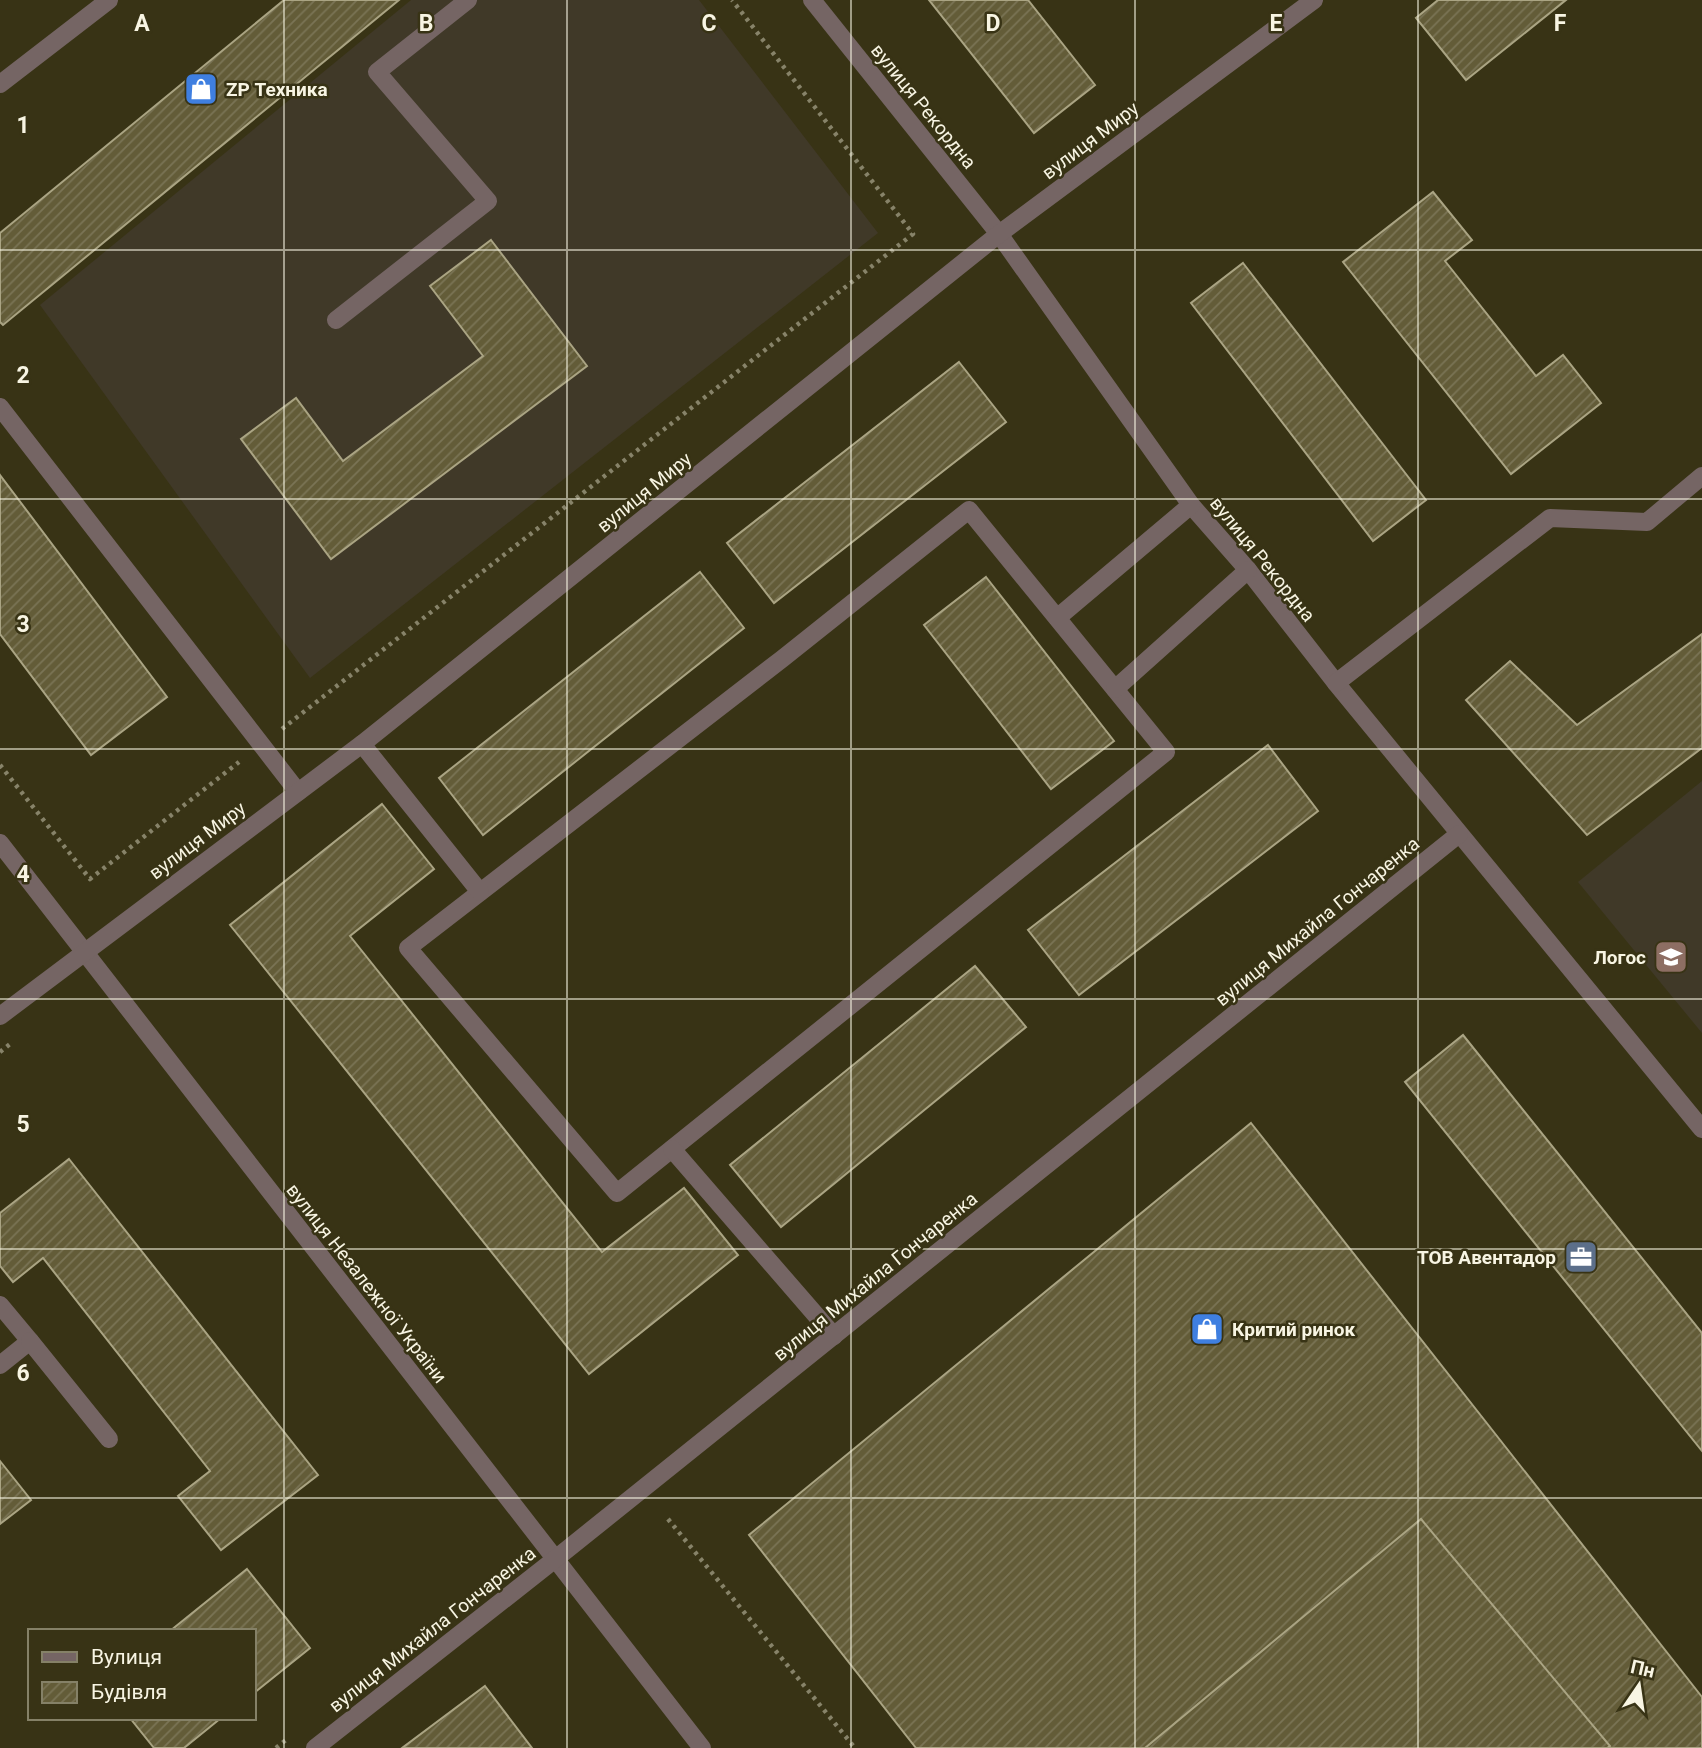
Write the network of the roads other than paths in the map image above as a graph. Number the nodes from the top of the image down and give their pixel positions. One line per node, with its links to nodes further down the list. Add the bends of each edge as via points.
1 (109, 0): 5 (street)
2 (468, 0): 7 (street, via 377,72 488,201)
3 (812, 0): 6 (street, вулиця Рекордна)
4 (1314, 0): 6 (street, вулиця Миру)
5 (0, 84)
6 (999, 234): 10 (street, вулиця Рекордна); 15 (street, вулиця Миру)
7 (336, 320)
8 (0, 407): 16 (street)
9 (1702, 476): 13 (street, via 1647,522 1550,518)
10 (1191, 505): 11 (street, вулиця Рекордна); 12 (street)
11 (1248, 569): 13 (street, вулиця Рекордна); 14 (street)
12 (1057, 618): 14 (street); 19 (street, via 969,510)
13 (1336, 683): 17 (street, вулиця Рекордна)
14 (1115, 689): 23 (street, via 1166,752)
15 (362, 744): 16 (street, вулиця Миру); 19 (street)
16 (298, 792): 20 (street, вулиця Миру)
17 (1459, 834): 22 (street, вулиця Рекордна); 25 (street, вулиця Михайла Гончаренка)
18 (0, 843): 20 (street, вулиця Незалежної України)
19 (480, 892): 23 (street, via 408,948 617,1194)
20 (84, 951): 21 (street, вулиця Миру); 29 (street, вулиця Незалежної України)
21 (0, 1016)
22 (1702, 1129)
23 (672, 1149): 25 (street)
24 (0, 1306): 26 (street)
25 (834, 1336): 29 (street, вулиця Михайла Гончаренка)
26 (30, 1341): 27 (street); 28 (street)
27 (0, 1365)
28 (109, 1439)
29 (554, 1560): 30 (street, вулиця Михайла Гончаренка); 31 (street, вулиця Незалежної України)
30 (315, 1748)
31 (702, 1748)

